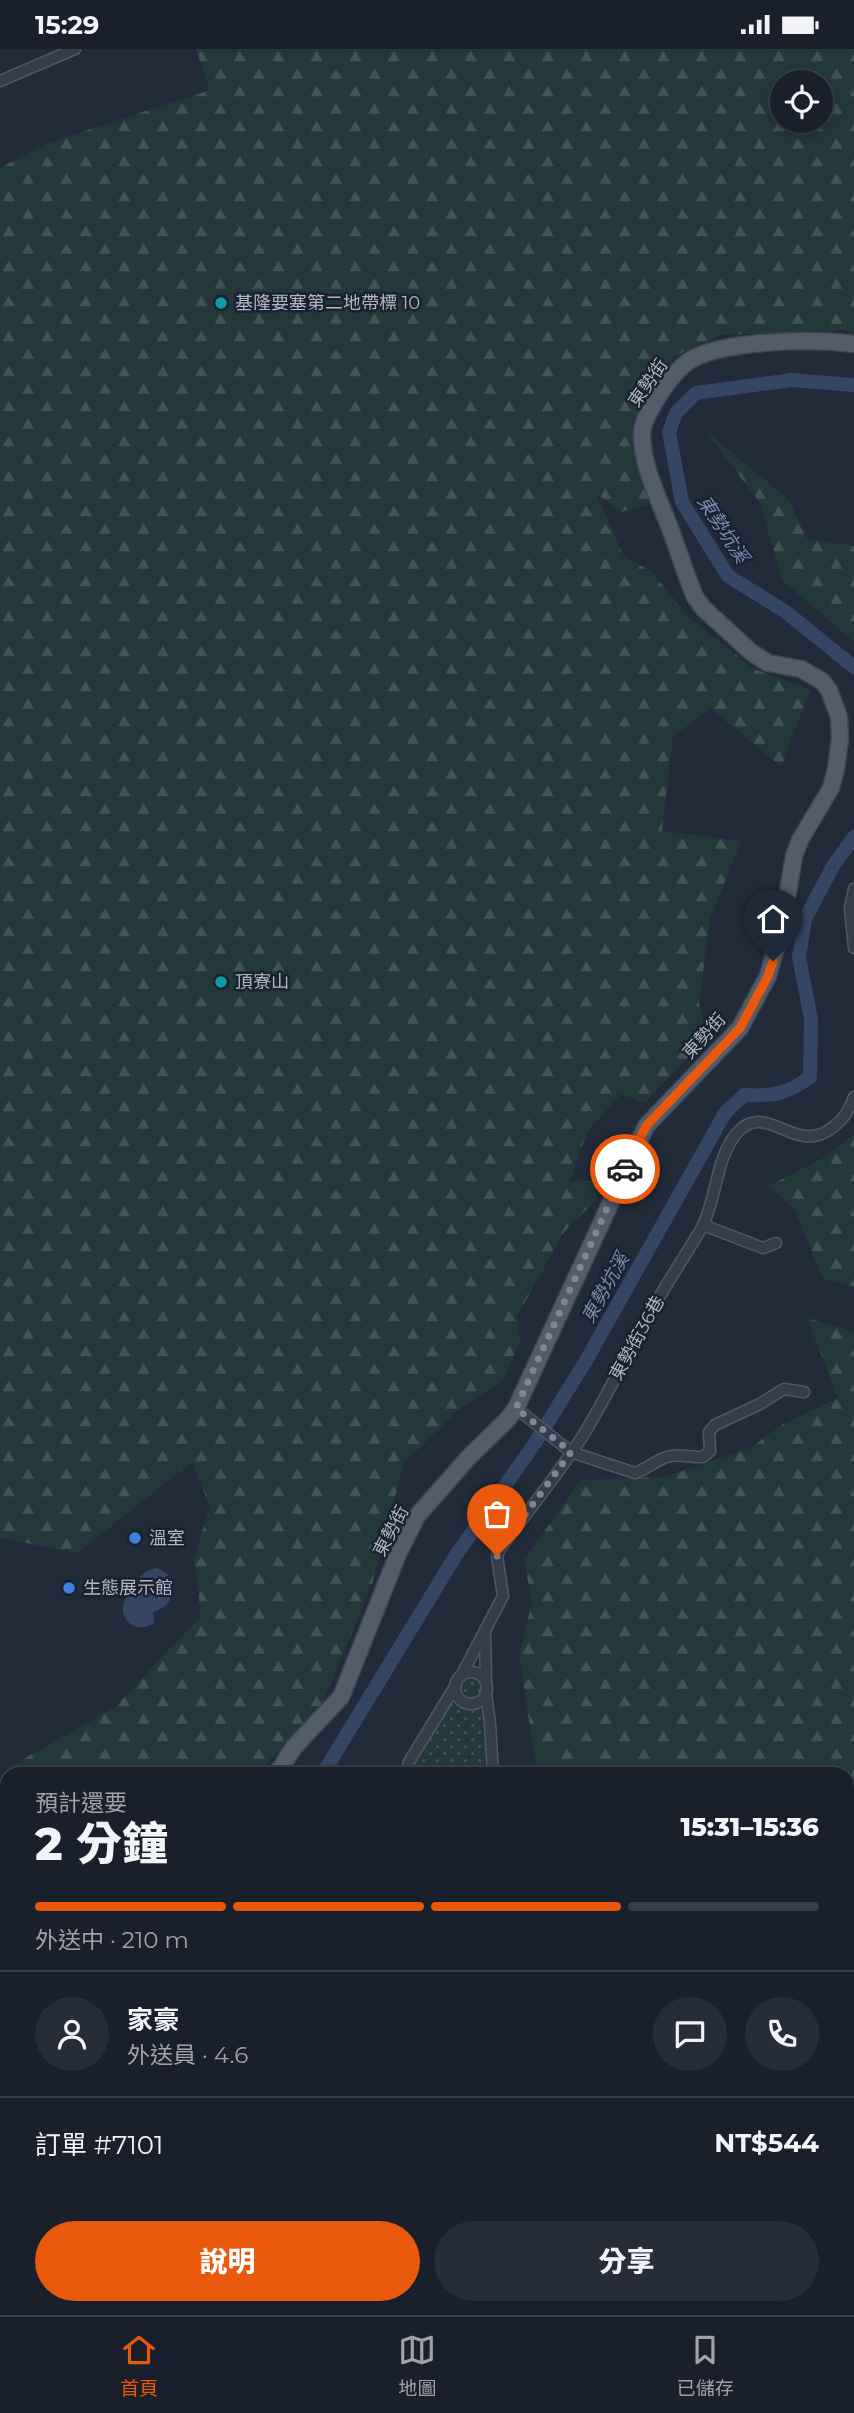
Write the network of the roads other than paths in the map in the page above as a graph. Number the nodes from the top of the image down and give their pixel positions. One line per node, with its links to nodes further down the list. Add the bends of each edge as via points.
1 (75, 49): 2 (street)
2 (0, 81)
3 (854, 344): 10 (main road, 東勢街, via 798,341 704,354 686,363 659,395 643,425 643,446 653,484 695,597 751,652 768,663 802,669 822,681 839,717 840,738 831,788 794,856 768,976 740,1028 646,1126)
4 (854, 890): 5 (street, via 850,908)
5 (854, 948)
6 (854, 1097): 7 (street, 東勢街36巷, via 848,1113 822,1135 806,1138 762,1121 744,1126 729,1147)
7 (703, 1225): 8 (street, via 763,1248); 11 (street, 東勢街36巷, via 582,1437)
8 (776, 1243)
9 (804, 1392): 11 (street, via 784,1389 715,1425 709,1432 710,1451 703,1457 665,1457 635,1473)
10 (522, 1411): 11 (street); 15 (main road, 東勢街, via 469,1457 417,1516 341,1697)
11 (568, 1448): 12 (street, 東勢街36巷, via 500,1549 503,1596)
12 (485, 1633): 13 (street, 東勢街36巷); 14 (street)
13 (458, 1681): 14 (street, via 475,1673); 14 (street, via 460,1699 470,1704 480,1702); 16 (street, 東勢街36巷)
14 (486, 1688): 17 (street)
15 (280, 1767)
16 (408, 1767)
17 (493, 1767)

